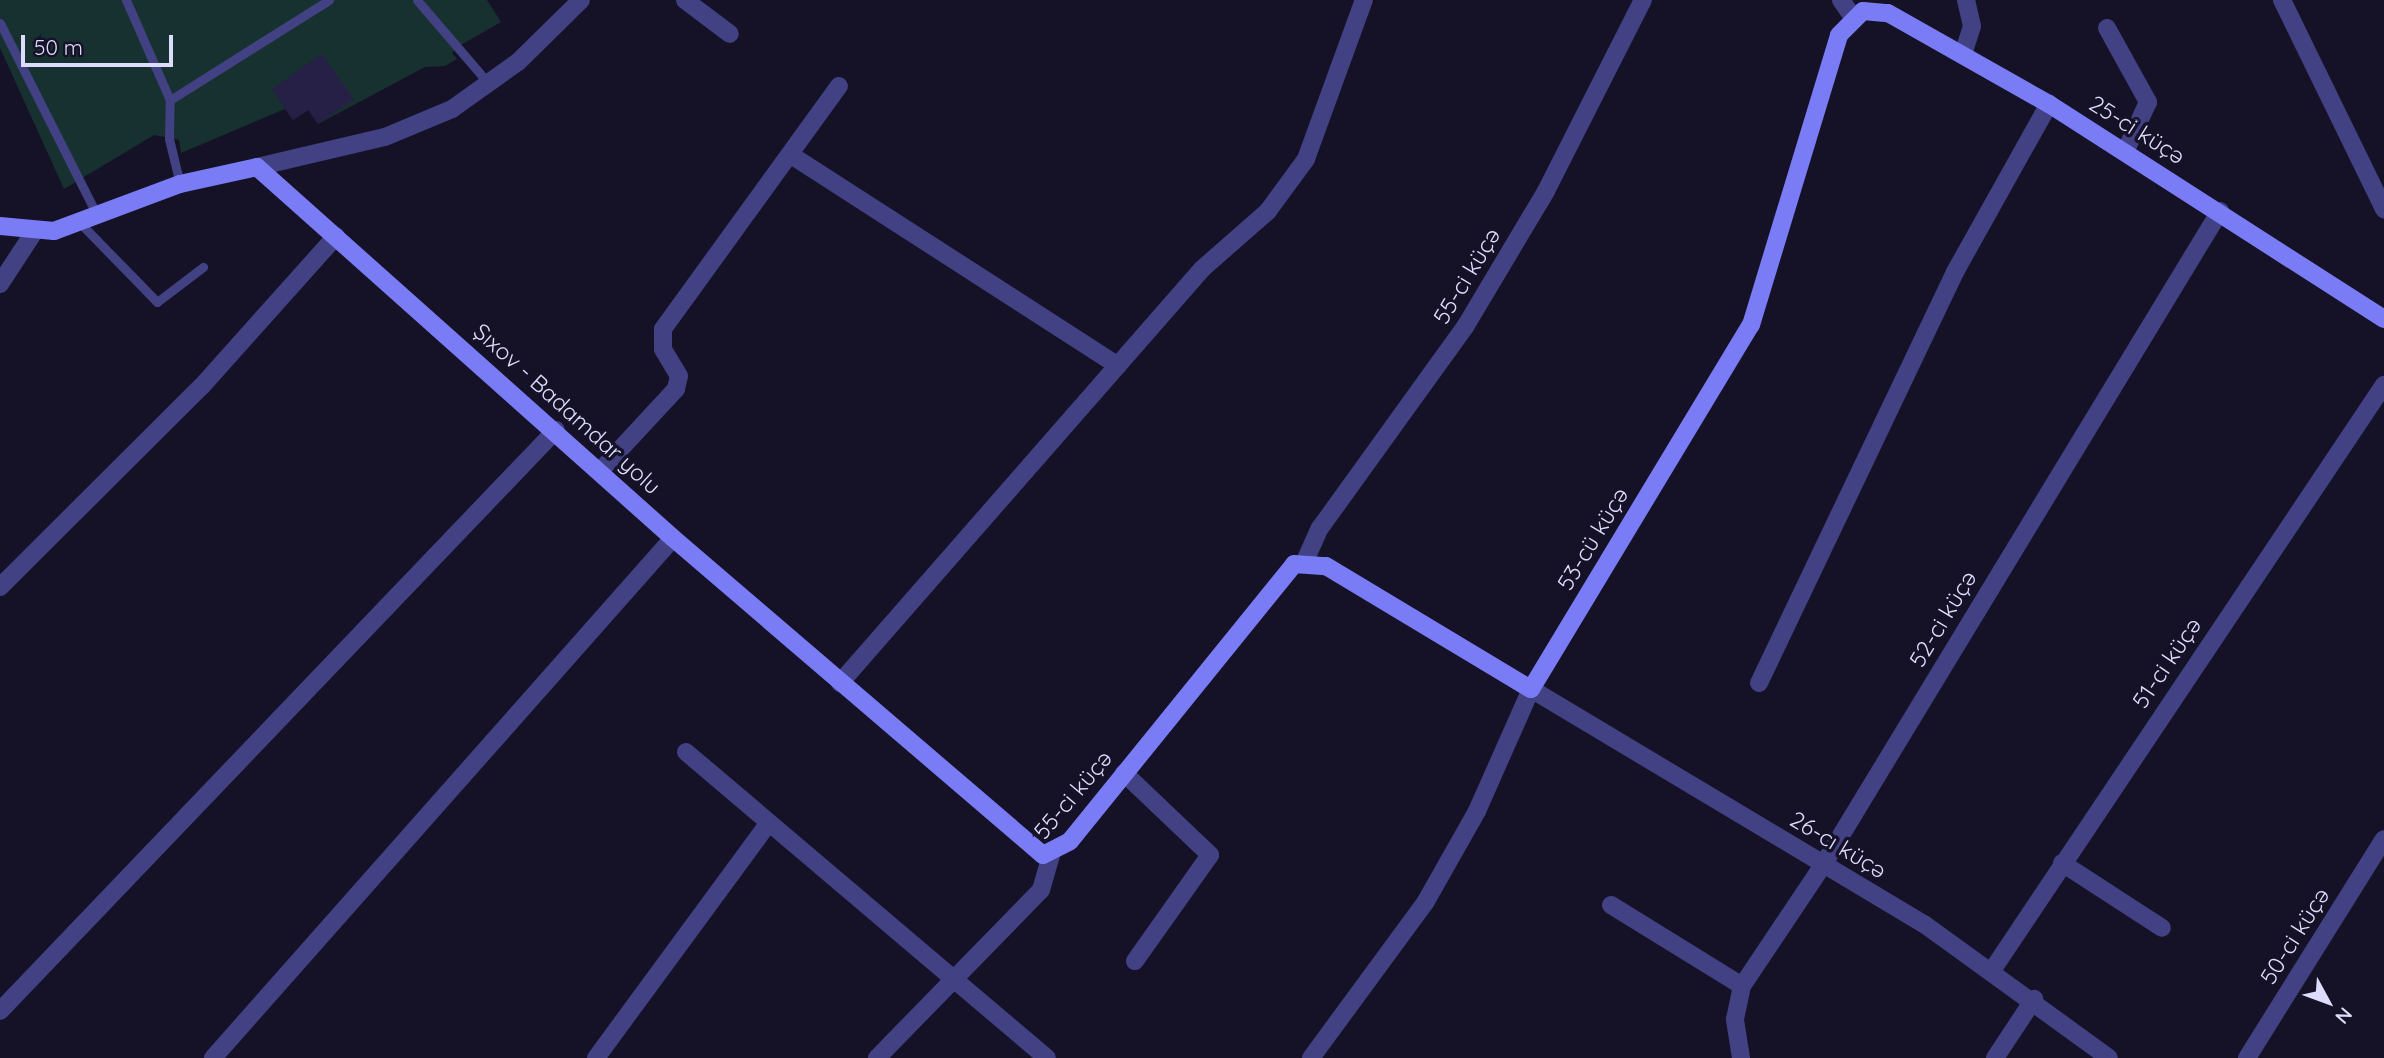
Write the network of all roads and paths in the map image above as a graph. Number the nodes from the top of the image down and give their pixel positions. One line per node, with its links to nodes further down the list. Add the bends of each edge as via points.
1 (125, 0): 18 (lane)
2 (329, 0): 18 (lane)
3 (417, 0): 16 (lane)
4 (581, 0): 16 (street)
5 (685, 0): 14 (street)
6 (1364, 0): 34 (street, via 1306,159 1268,211 1202,269)
7 (1643, 0): 39 (street, 55-ci küçə, via 1546,191 1465,327 1320,528)
8 (1841, 0): 11 (street)
9 (1966, 0): 15 (street, via 1972,26)
10 (2282, 0): 24 (street)
11 (1852, 16): 15 (street, 25-ci küçə, via 1888,13); 43 (street, 53-cü küçə, via 1839,35 1751,325)
12 (0, 23): 26 (lane)
13 (2107, 28): 20 (street, via 2148,102)
14 (730, 34)
15 (1963, 54): 19 (street, 25-ci küçə)
16 (489, 84): 22 (street, via 416,127)
17 (839, 86): 21 (street)
18 (170, 100): 23 (lane, via 169,139)
19 (2049, 104): 20 (street, 25-ci küçə); 42 (street, via 1955,272)
20 (2125, 152): 25 (street, 25-ci küçə)
21 (790, 155): 34 (street); 37 (street, via 663,329 663,349 679,376 676,390)
22 (257, 167): 23 (street); 30 (street, Şıxov - Badamdar yolu)
23 (180, 184): 26 (street)
24 (2384, 209)
25 (2220, 211): 33 (street, 25-ci küçə); 50 (street, 52-ci küçə)
26 (98, 217): 27 (street)
27 (81, 224): 29 (street); 31 (lane, via 157,302)
28 (0, 226): 29 (street)
29 (34, 232): 32 (street)
30 (336, 236): 36 (street, Şıxov - Badamdar yolu); 40 (street, via 202,386)
31 (203, 267)
32 (0, 284)
33 (2384, 319)
34 (1118, 366): 41 (street)
35 (2384, 385): 49 (street, 51-ci küçə)
36 (555, 430): 37 (street, Şıxov - Badamdar yolu); 58 (street)
37 (600, 471): 38 (street, Şıxov - Badamdar yolu)
38 (673, 538): 41 (street, Şıxov - Badamdar yolu); 60 (street)
39 (1305, 561): 43 (street, via 1326,566); 45 (street, 55-ci küçə, via 1281,576)
40 (0, 587)
41 (840, 683): 48 (street, Şıxov - Badamdar yolu, via 1032,851)
42 (1759, 683)
43 (1531, 689): 50 (street, 26-cı küçə); 63 (street, 53-cü küçə, via 1477,811 1426,903)
44 (685, 752): 46 (street)
45 (1125, 773): 48 (street, 55-ci küçə); 53 (street, via 1210,855)
46 (768, 824): 55 (street); 61 (street)
47 (2384, 839): 67 (street, 50-ci küçə)
48 (1051, 855): 55 (street, 55-ci küçə, via 1041,890)
49 (2062, 863): 52 (street); 54 (street, 51-ci küçə)
50 (1823, 865): 54 (street, 26-cı küçə); 56 (street, 52-ci küçə)
51 (1611, 905): 56 (street)
52 (2162, 928)
53 (1135, 961)
54 (1993, 969): 57 (street, 26-cı küçə)
55 (956, 983): 59 (street, 55-ci küçə); 62 (street)
56 (1742, 986): 64 (street, 52-ci küçə, via 1735,1019)
57 (2034, 999): 65 (street); 66 (street, 26-cı küçə)
58 (1, 1009)
59 (881, 1057)
60 (214, 1058)
61 (596, 1058)
62 (1047, 1058)
63 (1311, 1058)
64 (1741, 1058)
65 (1996, 1058)
66 (2109, 1058)
67 (2247, 1058)

